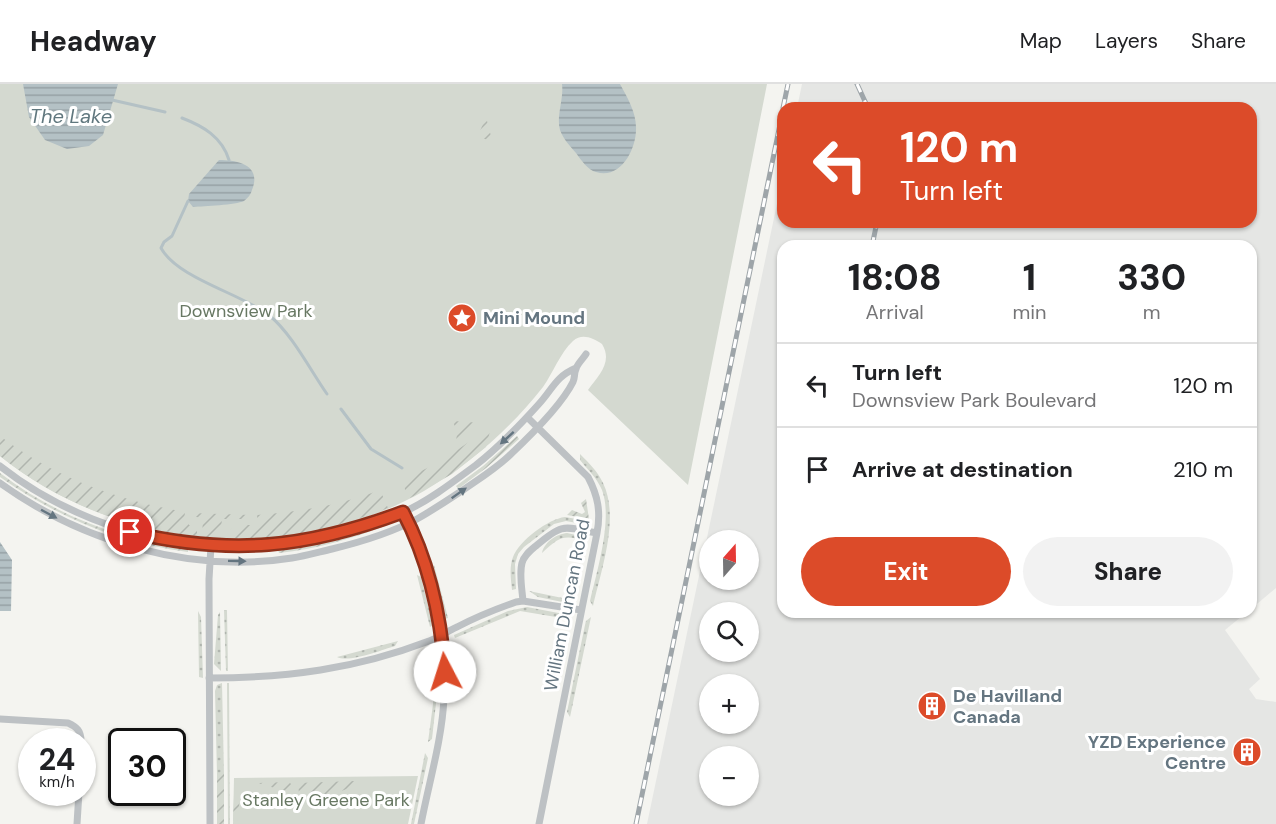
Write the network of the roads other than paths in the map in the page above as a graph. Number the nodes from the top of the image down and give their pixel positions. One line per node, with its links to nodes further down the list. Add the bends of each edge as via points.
1 (586, 354): 2 (street)
2 (576, 368): 3 (street, via 562,374); 4 (street, via 574,381)
3 (527, 417): 4 (street, William Duncan Road); 7 (street, one-way to 7, via 480,462 444,489)
4 (537, 427): 8 (street, one-way to 4, via 479,479); 9 (street, William Duncan Road, via 588,477 600,512)
5 (0, 466): 10 (street, via 58,503 100,522 150,537)
6 (0, 483): 11 (street, one-way to 11, via 48,514 103,539 161,554)
7 (403, 512): 8 (street); 10 (street, via 350,530 291,543)
8 (409, 523): 11 (street, one-way to 8, via 292,558 350,544); 14 (street, via 430,582)
9 (597, 533): 12 (street, via 561,528 533,549 522,564); 13 (street, William Duncan Road)
10 (211, 546): 11 (street)
11 (210, 561): 15 (street)
12 (523, 601): 13 (street); 14 (street)
13 (581, 610): 22 (street, William Duncan Road)
14 (442, 635): 15 (street, via 402,651 330,670); 21 (street, via 443,709)
15 (209, 678): 20 (street)
16 (0, 719): 17 (street, via 68,723)
17 (77, 728)
18 (78, 806): 19 (street)
19 (77, 824)
20 (210, 824)
21 (421, 824)
22 (538, 824)

